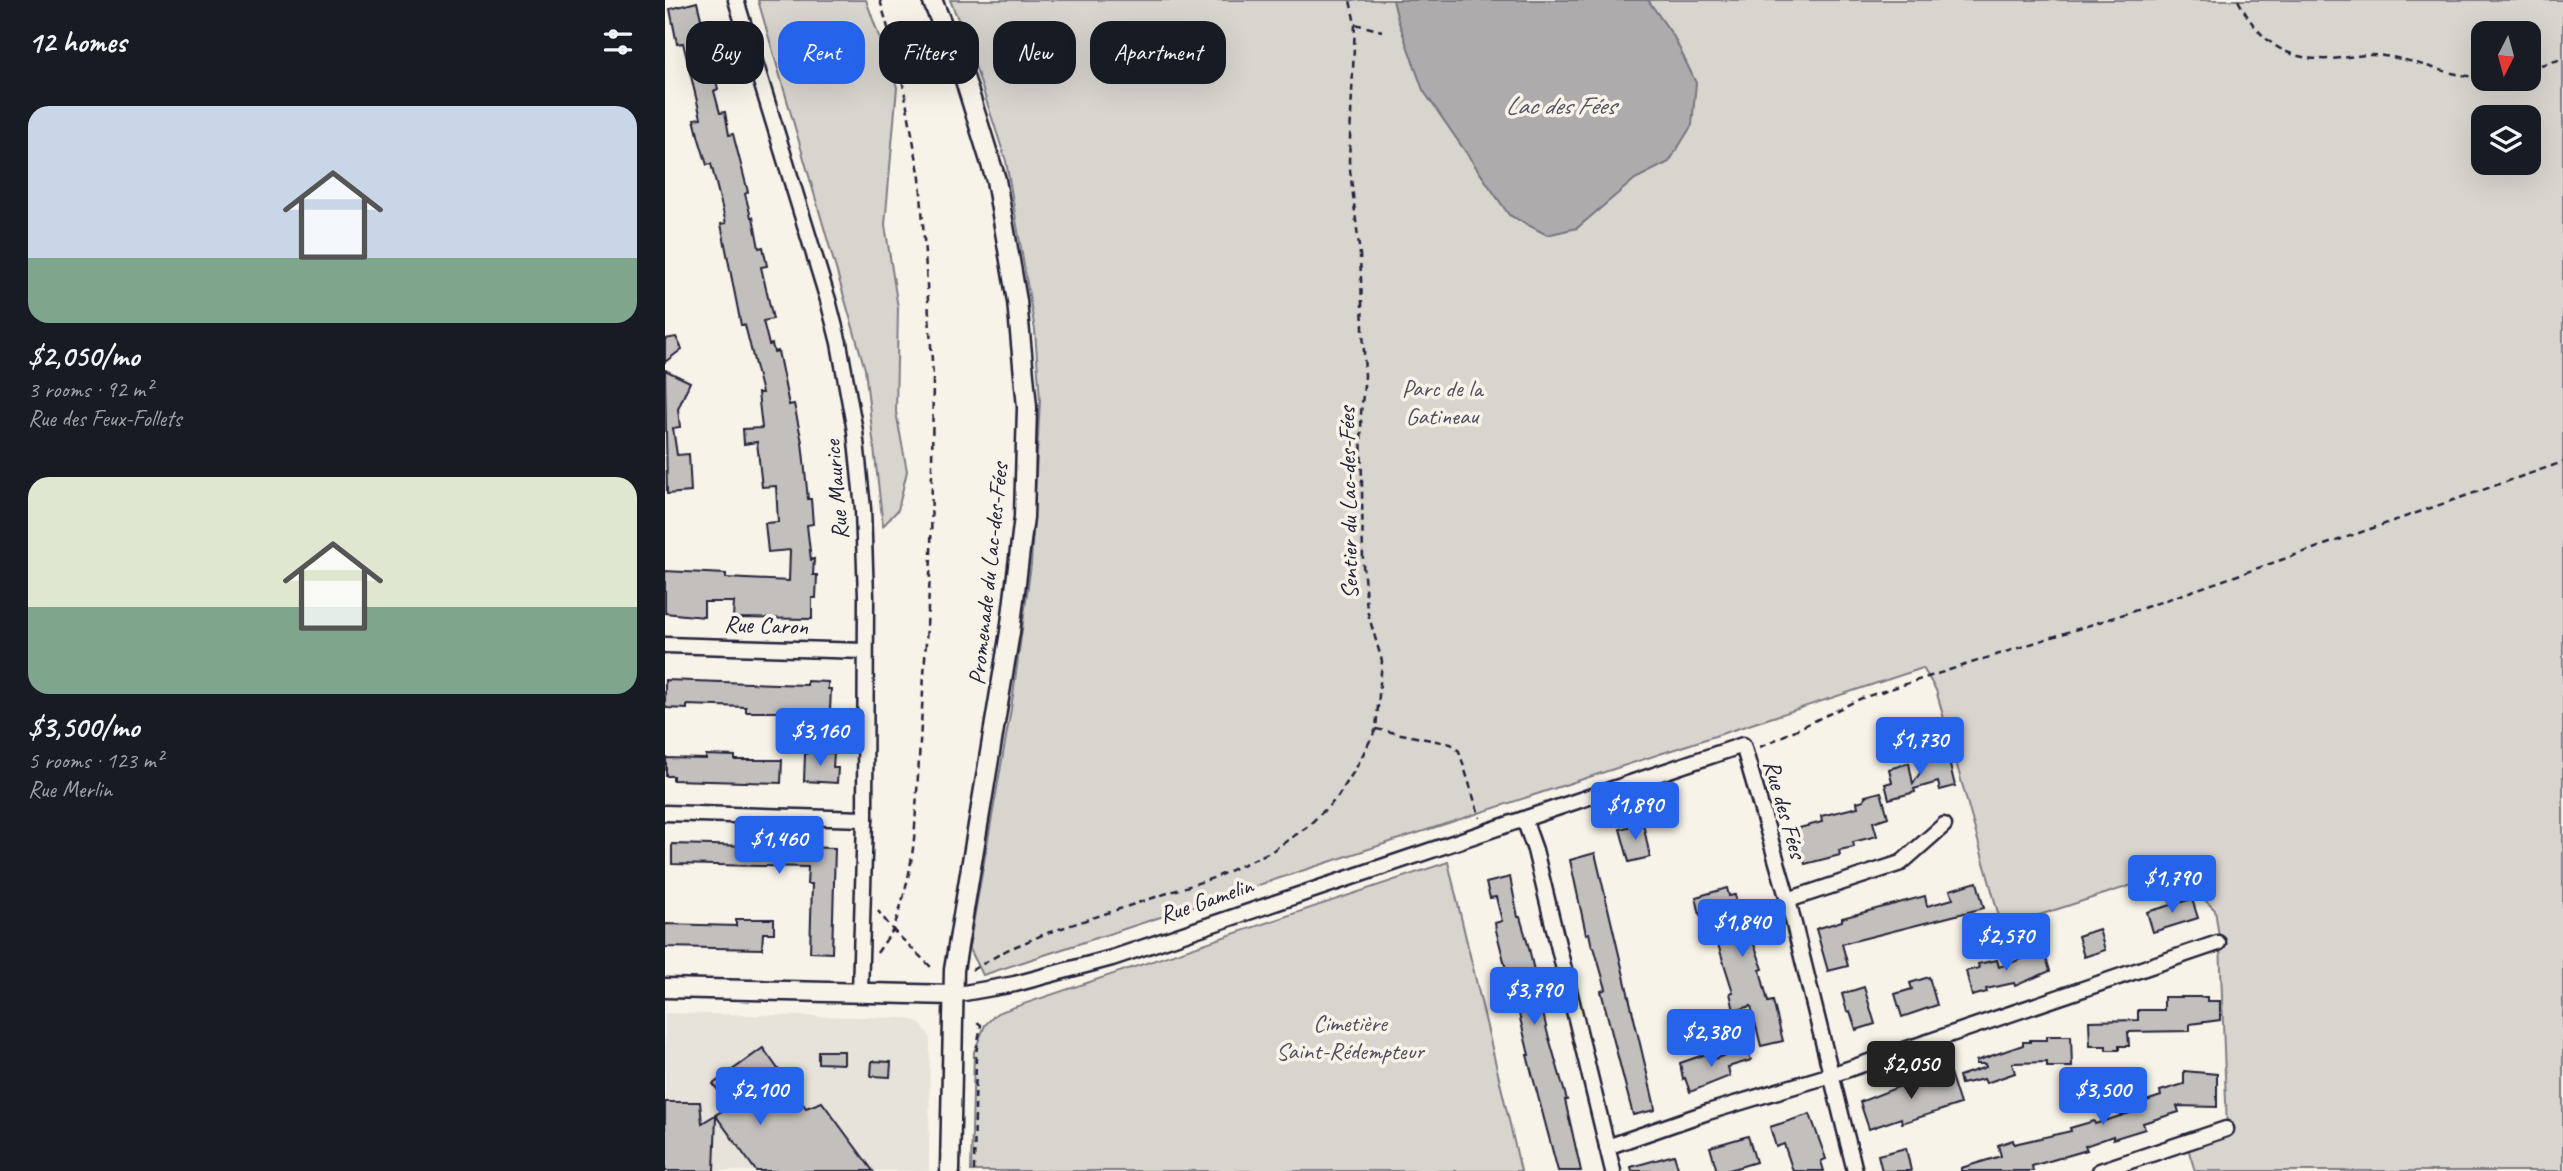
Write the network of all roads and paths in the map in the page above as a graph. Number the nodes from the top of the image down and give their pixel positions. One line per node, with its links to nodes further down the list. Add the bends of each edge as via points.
1 (736, 0): 13 (street, Rue Maurice, via 839,343 860,468)
2 (880, 0): 23 (path, via 901,73 920,178 933,376 931,558 913,856)
3 (932, 0): 30 (street, Promenade du Lac-des-Fées, via 964,77 996,180 1017,300 1027,407 1024,517 1010,632)
4 (1350, 0): 6 (path, Sentier du Lac-des-Fées)
5 (2238, 0): 10 (path, via 2271,44 2285,54 2329,59 2384,56)
6 (1355, 24): 7 (path); 14 (path, Sentier du Lac-des-Fées, via 1349,161 1360,255 1365,376 1361,413 1365,589 1382,661)
7 (1382, 31)
8 (2563, 58): 9 (path)
9 (2541, 64)
10 (2471, 76)
11 (2563, 462): 15 (path, via 2143,608 1862,698 1763,747)
12 (665, 645): 13 (street, Rue Caron)
13 (866, 651): 17 (street, Rue Maurice)
14 (1375, 729): 20 (path, via 1451,744 1459,751); 27 (path, Sentier du Lac-des-Fées, via 1337,798 1307,827 1272,851 1216,877 1047,933)
15 (1743, 745): 18 (street, Rue Gamelin); 21 (street, Rue des Fées)
16 (665, 813): 17 (street)
17 (865, 819): 22 (street, Rue Maurice)
18 (1524, 819): 20 (street, Rue Gamelin); 34 (street)
19 (1944, 825): 21 (street, via 1901,863)
20 (1484, 832): 30 (street, Rue Gamelin, via 1112,958)
21 (1788, 900): 32 (street, Rue des Fées)
22 (862, 901): 23 (path, via 877,910); 25 (street, Rue Maurice)
23 (893, 930): 25 (path, via 874,957); 26 (path)
24 (2218, 943): 32 (street)
25 (860, 965): 29 (street, Rue Maurice)
26 (933, 968)
27 (972, 970)
28 (665, 988): 29 (street, Rue Gamelin)
29 (860, 993): 30 (street, Rue Gamelin)
30 (953, 995): 35 (street, Promenade du Lac-des-Fées)
31 (977, 1021): 36 (path, via 981,1026 976,1053)
32 (1831, 1074): 34 (street); 38 (street, Rue des Fées)
33 (2226, 1129): 39 (street)
34 (1607, 1147): 37 (street)
35 (950, 1171)
36 (974, 1171)
37 (1613, 1171)
38 (1855, 1171)
39 (2100, 1171)

